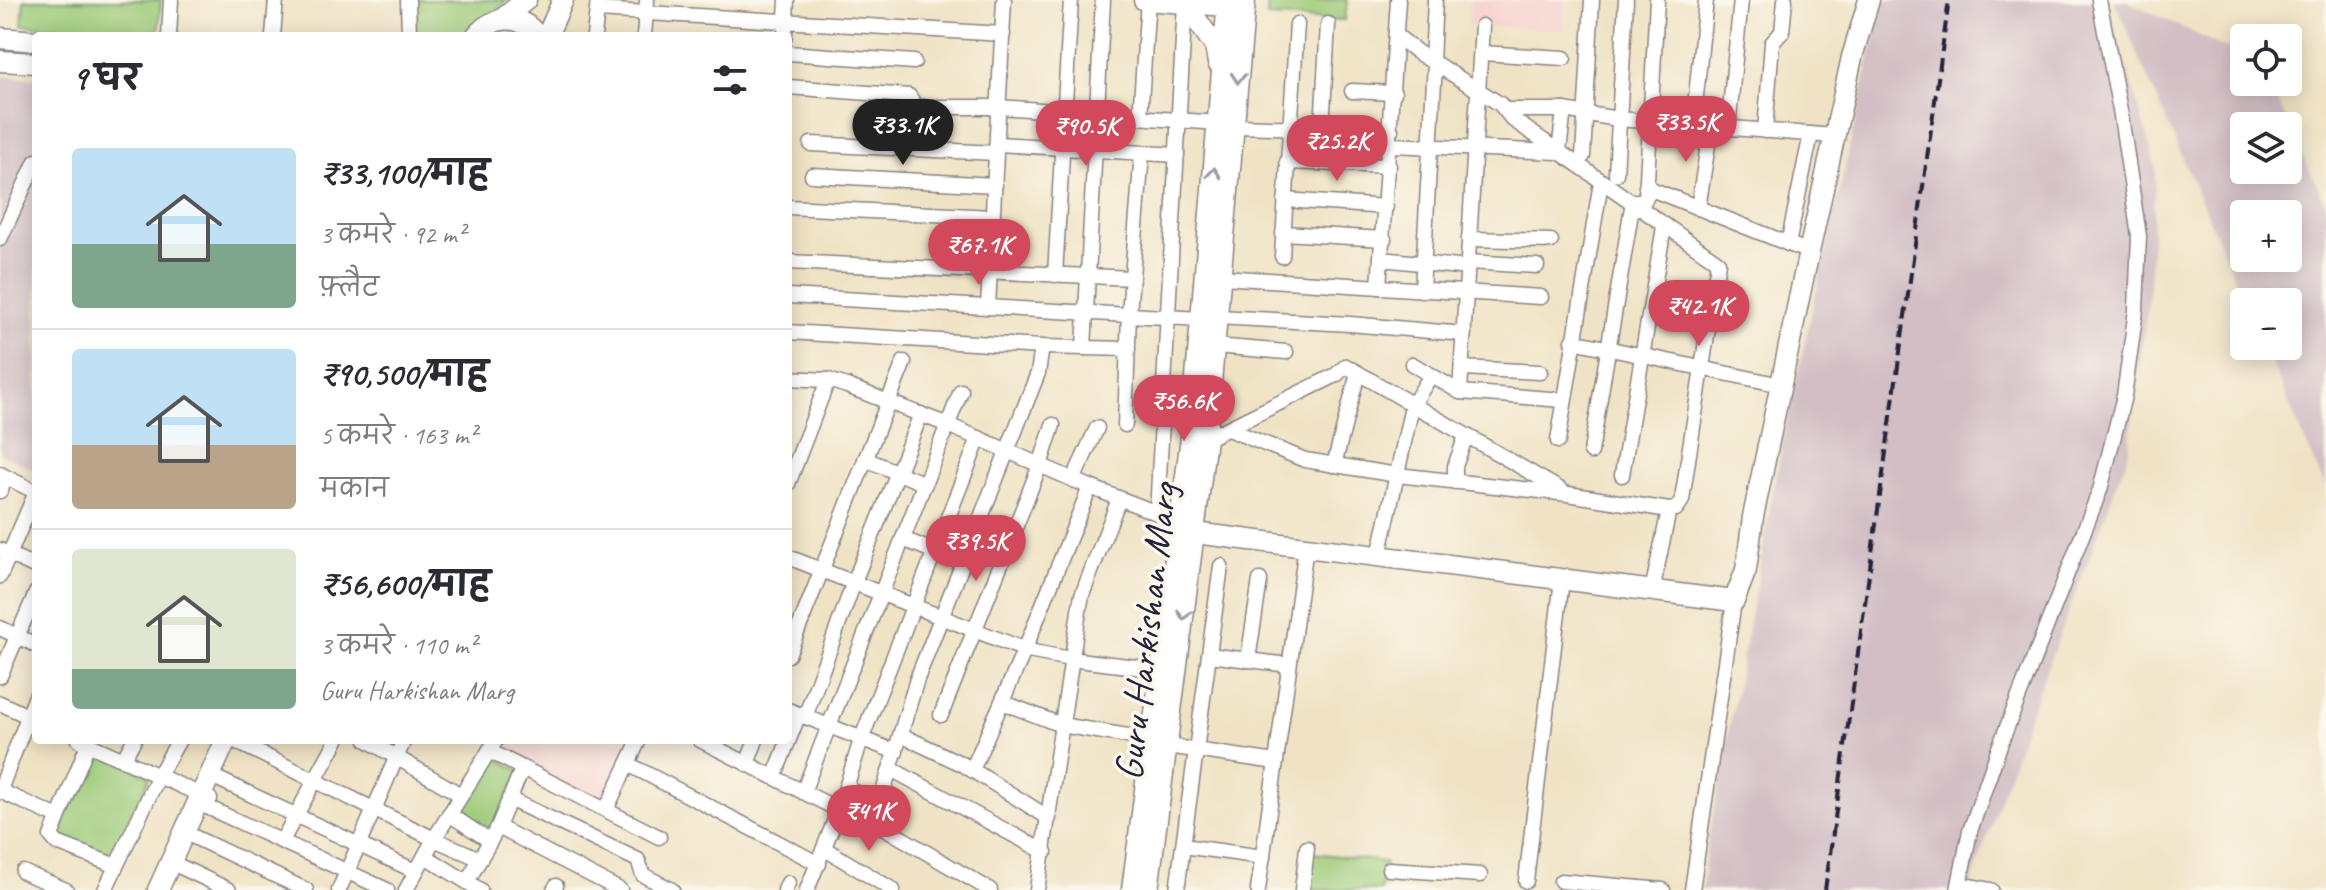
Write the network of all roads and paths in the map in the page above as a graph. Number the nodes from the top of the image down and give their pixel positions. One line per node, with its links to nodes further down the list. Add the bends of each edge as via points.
1 (171, 0): 30 (street)
2 (276, 0): 31 (street)
3 (408, 0): 32 (street)
4 (526, 0): 25 (main road)
5 (563, 0): 35 (main road)
6 (787, 0): 29 (street)
7 (1004, 0): 38 (street)
8 (1071, 0): 57 (street)
9 (1103, 0): 59 (street)
10 (1146, 0): 21 (main road); 60 (street)
11 (1398, 0): 39 (street)
12 (1435, 0): 47 (street)
13 (1592, 0): 58 (street)
14 (1626, 0): 61 (street)
15 (1657, 0): 63 (street)
16 (1706, 0): 65 (street)
17 (1741, 0): 69 (street)
18 (1785, 0): 71 (street, via 1782,32 1772,43)
19 (1869, 0): 73 (main road)
20 (2099, 0): 294 (street, via 2139,236 2124,396 2100,490 1970,831)
21 (1185, 3): 22 (main road); 49 (main road, via 1215,46); 62 (street)
22 (1236, 3): 49 (main road, Guru Harkishan Marg); 64 (main road, Guru Harkishan Marg, one-way to 64)
23 (598, 5): 24 (street); 36 (street)
24 (647, 7): 29 (street); 37 (street)
25 (502, 19): 33 (main road); 34 (main road, via 525,23)
26 (1297, 24): 67 (street)
27 (1328, 24): 68 (street)
28 (1482, 26): 43 (street)
29 (785, 29): 38 (street)
30 (169, 32)
31 (273, 32)
32 (409, 32)
33 (479, 32)
34 (533, 32)
35 (549, 32)
36 (595, 32)
37 (644, 32)
38 (1003, 34): 54 (street)
39 (1397, 36): 47 (street); 53 (street)
40 (0, 38): 41 (main road)
41 (32, 41)
42 (792, 53): 46 (street)
43 (1481, 53): 44 (street); 52 (street)
44 (1564, 58)
45 (0, 61): 48 (main road)
46 (914, 62)
47 (1433, 62): 52 (street); 76 (street)
48 (32, 63)
49 (1222, 79): 64 (main road, Guru Harkishan Marg)
50 (792, 87): 54 (street, via 909,96 916,107)
51 (1352, 91): 53 (street)
52 (1479, 91): 55 (street); 79 (street)
53 (1394, 93): 70 (street)
54 (999, 107): 57 (street); 77 (street)
55 (1506, 110): 56 (street); 81 (street)
56 (1564, 110): 58 (street); 81 (street)
57 (1064, 112): 59 (street); 78 (street)
58 (1585, 112): 61 (street); 84 (street)
59 (1098, 115): 60 (street); 80 (street)
60 (1140, 117): 62 (street)
61 (1618, 119): 63 (street); 88 (street)
62 (1179, 120): 64 (street); 83 (street)
63 (1651, 122): 65 (street); 92 (street)
64 (1226, 124): 67 (street); 116 (main road, Guru Harkishan Marg); 127 (main road, Guru Harkishan Marg, one-way to 64)
65 (1693, 125): 66 (street)
66 (1711, 126): 69 (street); 97 (street)
67 (1290, 127): 68 (street); 85 (street)
68 (1322, 128): 70 (street)
69 (1728, 128): 71 (street)
70 (1391, 130): 75 (street)
71 (1765, 131): 72 (street)
72 (1811, 134): 73 (street); 105 (street)
73 (1834, 136): 106 (main road)
74 (811, 144): 77 (street)
75 (1390, 145): 76 (street); 86 (street)
76 (1431, 147): 79 (street); 110 (street)
77 (997, 148): 78 (street); 91 (street)
78 (1061, 148): 80 (street); 114 (street)
79 (1475, 148): 81 (street); 103 (street)
80 (1096, 150): 82 (street); 115 (street)
81 (1559, 151): 90 (street)
82 (1142, 153): 83 (street); 117 (street)
83 (1177, 155): 126 (street)
84 (1583, 156)
85 (1287, 162): 86 (street); 93 (street)
86 (1389, 166): 96 (street)
87 (32, 170): 101 (street)
88 (1616, 174)
89 (812, 175): 91 (street)
90 (1601, 182): 94 (street); 130 (street)
91 (995, 185): 98 (street)
92 (1646, 187): 94 (street, via 1645,200); 97 (street)
93 (1285, 200): 96 (street); 100 (street)
94 (1633, 206): 99 (street); 134 (street)
95 (792, 207): 98 (street)
96 (1386, 207): 102 (street)
97 (1698, 208): 105 (street)
98 (993, 217): 113 (street)
99 (1664, 227): 137 (street); 141 (street, via 1718,262)
100 (1283, 233): 102 (street); 107 (street)
101 (0, 239)
102 (1384, 239): 108 (street)
103 (1469, 239): 104 (street); 111 (street)
104 (1551, 241)
105 (1788, 244): 106 (street)
106 (1809, 252): 147 (main road)
107 (1282, 256)
108 (1382, 259): 110 (street); 118 (street)
109 (792, 262): 113 (street)
110 (1424, 264): 111 (street); 119 (street)
111 (1468, 265): 112 (street); 120 (street)
112 (1537, 266)
113 (990, 270): 114 (street); 123 (street)
114 (1055, 275): 115 (street)
115 (1087, 277): 117 (street); 124 (street)
116 (1221, 277): 118 (street); 127 (main road, Guru Harkishan Marg)
117 (1132, 278): 125 (street)
118 (1379, 287): 119 (street)
119 (1422, 290): 120 (street)
120 (1466, 293): 122 (street); 129 (street)
121 (792, 296): 123 (street)
122 (1541, 297)
123 (988, 307): 124 (street)
124 (1085, 312): 125 (street); 133 (street)
125 (1129, 314): 126 (street); 135 (street)
126 (1167, 316): 127 (street); 182 (street)
127 (1209, 318): 129 (street); 131 (main road, Guru Harkishan Marg); 183 (main road, Guru Harkishan Marg, via 1191,437)
128 (792, 332): 132 (street)
129 (1464, 334): 140 (street)
130 (1573, 341): 134 (street); 150 (street)
131 (1215, 346): 136 (street); 161 (main road, Guru Harkishan Marg)
132 (1042, 347): 133 (street); 163 (street, via 1038,373)
133 (1084, 348): 135 (street)
134 (1608, 348): 137 (street); 164 (street)
135 (1128, 349): 156 (street)
136 (1286, 352)
137 (1643, 356): 141 (street); 171 (street)
138 (904, 362): 151 (street)
139 (1412, 364): 144 (street)
140 (1462, 368): 142 (street); 149 (street)
141 (1702, 368): 147 (street); 181 (street, via 1682,500)
142 (1540, 372)
143 (1358, 373): 152 (street); 158 (street, via 1346,366); 167 (street)
144 (1431, 375): 149 (street); 152 (street)
145 (792, 378): 146 (street)
146 (828, 380): 151 (street); 169 (street)
147 (1781, 385): 199 (main road, via 1746,570)
148 (961, 391): 154 (street)
149 (1460, 392): 150 (street)
150 (1563, 400): 162 (street)
151 (888, 402): 153 (street); 165 (street)
152 (1412, 406): 159 (street); 170 (street)
153 (921, 414): 154 (street); 168 (street)
154 (948, 425): 160 (street); 175 (street)
155 (1053, 425): 166 (street)
156 (1125, 425)
157 (1097, 428): 172 (street)
158 (1228, 429): 161 (street); 167 (street, via 1305,460)
159 (1466, 436): 173 (street); 178 (street)
160 (979, 438): 163 (street); 186 (street)
161 (1206, 439): 183 (main road, Guru Harkishan Marg)
162 (1558, 441)
163 (1009, 450): 166 (street); 202 (street)
164 (1591, 452)
165 (865, 459): 168 (street); 192 (street)
166 (1040, 465): 172 (street); 204 (street)
167 (1334, 465): 170 (street)
168 (898, 472): 175 (street); 196 (street)
169 (792, 474)
170 (1397, 475): 173 (street); 188 (street)
171 (1622, 475)
172 (1073, 480): 176 (street)
173 (1455, 482): 178 (street)
174 (1, 484): 177 (street)
175 (925, 484): 184 (street)
176 (1090, 487): 179 (street); 208 (street)
177 (32, 491)
178 (1568, 494): 181 (street)
179 (1119, 499): 182 (street); 210 (street, via 1082,595)
180 (32, 500): 187 (street)
181 (1669, 510): 197 (street)
182 (1157, 513): 183 (street)
183 (1187, 533): 185 (main road); 213 (main road, Guru Harkishan Marg); 224 (main road, Guru Harkishan Marg, one-way to 224)
184 (903, 539): 186 (street); 198 (street)
185 (1306, 547): 188 (main road); 212 (street)
186 (933, 551): 201 (street)
187 (5, 552): 190 (street); 193 (street)
188 (1379, 556): 194 (main road)
189 (792, 558): 192 (street)
190 (32, 565)
191 (1221, 566): 209 (street)
192 (820, 569): 196 (street); 207 (street)
193 (0, 576)
194 (1562, 579): 197 (main road); 290 (street)
195 (1260, 580): 211 (street)
196 (854, 582): 198 (street); 217 (street)
197 (1652, 591): 199 (main road)
198 (881, 593): 201 (street); 221 (street)
199 (1734, 601): 316 (street)
200 (32, 603): 205 (street)
201 (912, 605): 202 (street); 223 (street)
202 (942, 617): 204 (street); 222 (street)
203 (0, 628): 205 (street)
204 (975, 630): 208 (street); 218 (street)
205 (18, 636): 206 (street); 214 (street)
206 (32, 643)
207 (792, 644)
208 (1025, 649): 210 (street); 215 (street)
209 (1209, 655): 211 (street); 240 (street)
210 (1070, 659): 213 (street); 220 (street)
211 (1248, 660): 212 (street)
212 (1289, 665): 244 (street)
213 (1161, 670): 224 (main road, Guru Harkishan Marg)
214 (0, 676)
215 (1002, 702): 220 (street); 249 (street)
216 (0, 703): 219 (street)
217 (797, 714): 221 (street)
218 (941, 715)
219 (32, 718): 255 (street)
220 (1061, 725): 224 (street); 267 (street)
221 (829, 727): 223 (street); 256 (street)
222 (901, 735): 241 (street); 249 (street)
223 (861, 740): 241 (street); 254 (street)
224 (1160, 743): 240 (street); 310 (main road, Guru Harkishan Marg); 311 (main road, Guru Harkishan Marg)
225 (90, 744): 266 (street)
226 (92, 744): 243 (street)
227 (132, 744): 243 (street)
228 (177, 744): 250 (street)
229 (233, 744): 252 (main road)
230 (233, 744): 259 (main road)
231 (240, 744): 253 (street)
232 (335, 744): 253 (street)
233 (374, 744): 242 (street)
234 (402, 744): 242 (street)
235 (637, 744): 245 (street)
236 (708, 744): 246 (street)
237 (754, 744): 246 (street)
238 (786, 744): 251 (street)
239 (493, 746): 247 (street); 257 (street)
240 (1196, 751): 244 (street); 275 (street)
241 (896, 752): 248 (street)
242 (396, 756): 257 (street); 261 (street)
243 (123, 760): 250 (street)
244 (1276, 762): 280 (street)
245 (628, 764): 262 (street); 282 (street)
246 (747, 764): 251 (street)
247 (522, 769): 258 (street); 262 (street)
248 (891, 769): 260 (street); 278 (street)
249 (972, 770): 267 (street)
250 (159, 775): 259 (street); 283 (street)
251 (774, 777): 256 (street)
252 (220, 780): 259 (main road); 265 (street)
253 (316, 781): 261 (street); 265 (street)
254 (846, 789): 260 (street); 263 (street)
255 (0, 790): 266 (street)
256 (803, 792): 263 (street)
257 (461, 795): 264 (street)
258 (509, 799): 268 (street); 305 (street, via 638,860 643,875)
259 (206, 800): 269 (main road); 272 (street); 297 (main road)
260 (880, 800): 308 (street, via 878,824)
261 (375, 810): 271 (street); 274 (street)
262 (606, 810): 270 (street)
263 (839, 810): 277 (street)
264 (449, 814): 271 (street); 273 (street)
265 (295, 815): 272 (street); 274 (street)
266 (58, 817): 283 (street, via 53,840)
267 (1049, 818): 278 (street)
268 (498, 827): 273 (street); 304 (street)
269 (194, 837): 284 (main road); 300 (street)
270 (659, 837)
271 (434, 839): 279 (street); 281 (street)
272 (282, 841): 288 (street)
273 (490, 841): 281 (street)
274 (358, 844): 286 (street); 288 (street)
275 (1183, 846): 280 (street); 312 (street)
276 (1307, 848): 314 (street)
277 (825, 849): 282 (street); 307 (street)
278 (1045, 852): 309 (street)
279 (425, 856): 286 (street); 292 (street)
280 (1263, 857): 313 (street)
281 (480, 859): 292 (street)
282 (819, 864): 306 (street)
283 (116, 866): 296 (street)
284 (181, 867): 298 (main road); 299 (street)
285 (1389, 869): 289 (street)
286 (415, 871): 303 (street)
287 (23, 872): 295 (street)
288 (348, 872): 301 (street); 302 (street)
289 (1480, 875)
290 (1526, 881)
291 (1561, 881): 293 (street)
292 (474, 886)
293 (1603, 887): 315 (street)
294 (1959, 887): 317 (street)
295 (66, 890)
296 (105, 890)
297 (158, 890)
298 (171, 890)
299 (229, 890)
300 (306, 890)
301 (339, 890)
302 (387, 890)
303 (406, 890)
304 (620, 890)
305 (672, 890)
306 (807, 890)
307 (893, 890)
308 (990, 890)
309 (1037, 890)
310 (1132, 890)
311 (1148, 890)
312 (1177, 890)
313 (1258, 890)
314 (1302, 890)
315 (1663, 890)
316 (1692, 890)
317 (1991, 890)

